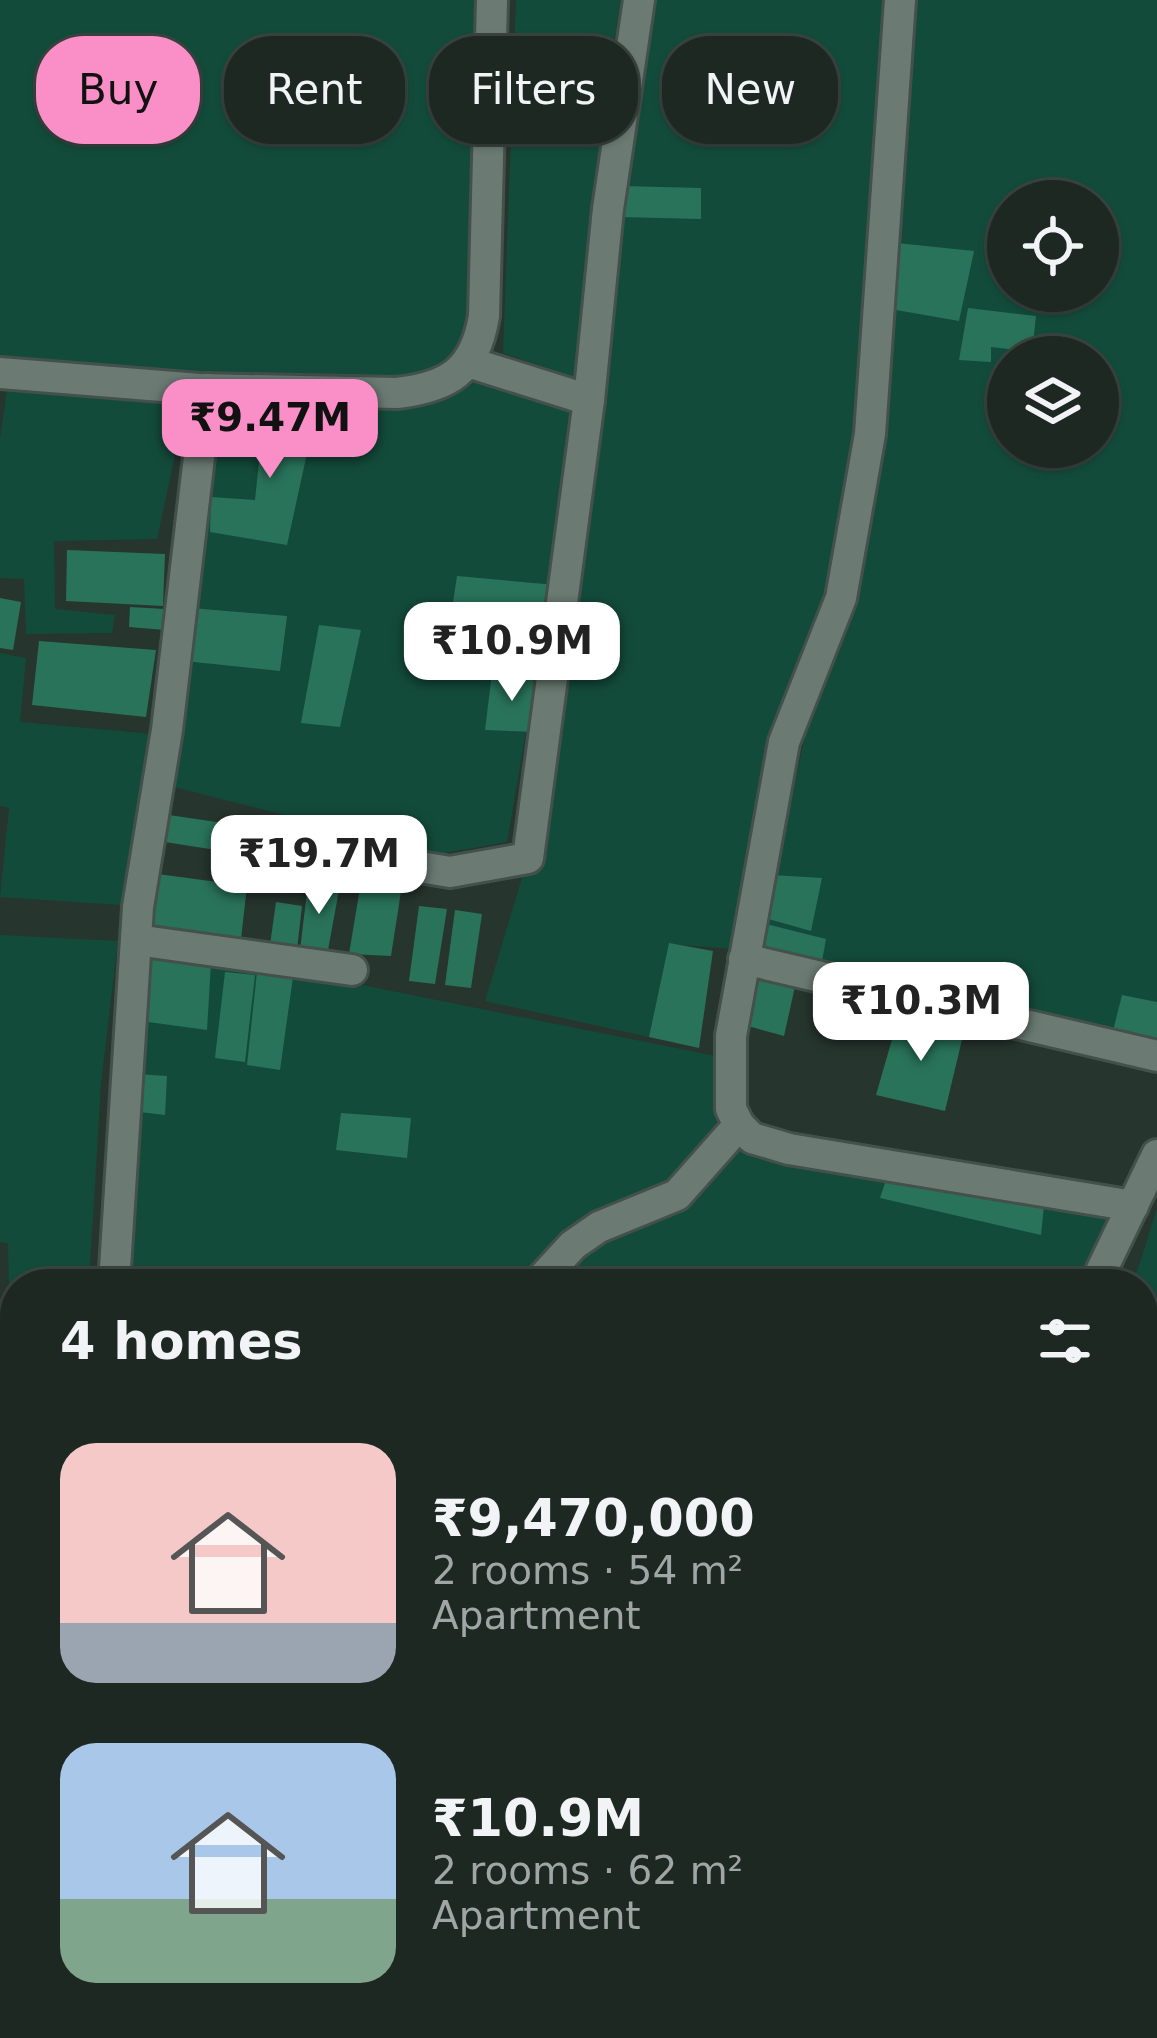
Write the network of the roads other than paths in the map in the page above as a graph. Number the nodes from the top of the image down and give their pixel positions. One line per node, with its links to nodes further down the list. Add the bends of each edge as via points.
1 (492, 0): 4 (street, via 484,316)
2 (639, 0): 7 (street)
3 (900, 0): 10 (street, via 870,434 841,598 784,742)
4 (468, 362): 6 (street, via 450,380 397,393); 7 (street)
5 (0, 373): 6 (street)
6 (208, 389): 9 (street)
7 (590, 400): 8 (street, via 528,858 450,872)
8 (372, 859)
9 (136, 940): 11 (street); 16 (street)
10 (744, 959): 12 (street); 13 (street, via 731,1036 731,1109)
11 (352, 970)
12 (1157, 1055)
13 (739, 1125): 15 (street, via 752,1138 789,1149); 17 (street, via 677,1195 599,1227)
14 (1157, 1155): 15 (street)
15 (1133, 1206): 18 (street)
16 (115, 1269)
17 (551, 1269)
18 (1102, 1269)

